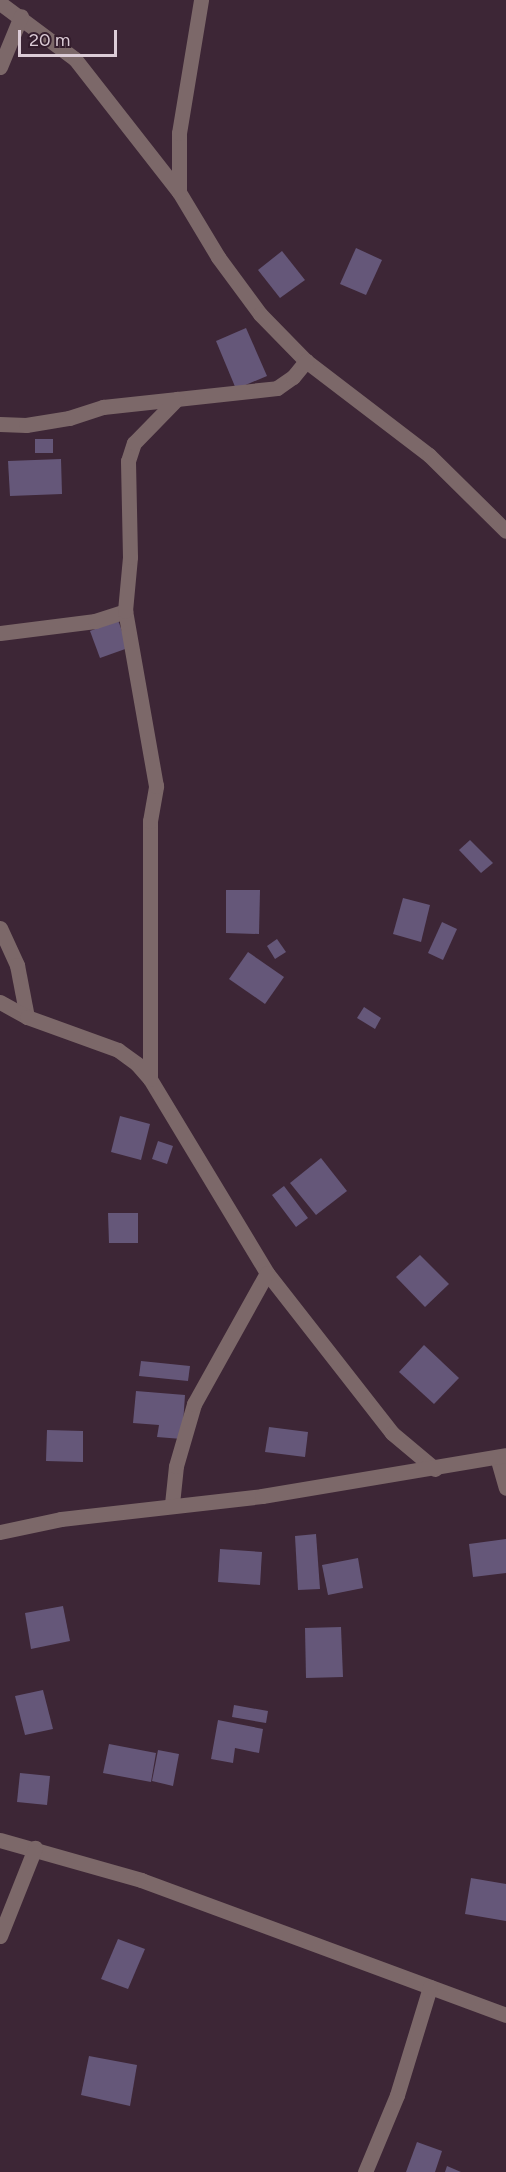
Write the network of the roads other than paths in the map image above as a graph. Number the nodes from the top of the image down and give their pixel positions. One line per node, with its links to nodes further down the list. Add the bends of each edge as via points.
1 (201, 0): 5 (street, via 179,133)
2 (0, 3): 3 (street)
3 (21, 16): 4 (street); 5 (street, via 75,59)
4 (0, 67)
5 (179, 192): 6 (street, via 239,288)
6 (306, 361): 7 (street, via 277,388); 9 (street, via 429,454)
7 (177, 399): 8 (street, via 103,407 26,425); 10 (street, via 134,443 128,461 130,557)
8 (0, 424)
9 (506, 531)
10 (125, 611): 11 (street, via 94,621); 15 (street, via 156,786 150,821)
11 (0, 633)
12 (0, 928): 14 (street, via 17,965)
13 (0, 1002): 14 (street)
14 (27, 1017): 15 (street, via 118,1050)
15 (150, 1079): 16 (street)
16 (267, 1273): 18 (street, via 392,1433); 20 (street, via 194,1404 176,1466)
17 (501, 1456): 18 (street); 19 (street)
18 (435, 1470): 20 (street, via 261,1496)
19 (506, 1488)
20 (172, 1504): 21 (street, via 61,1519)
21 (0, 1532)
22 (0, 1840): 23 (street)
23 (35, 1848): 24 (street); 25 (street, via 141,1880)
24 (0, 1936)
25 (429, 1987): 26 (street); 27 (street, via 397,2095)
26 (506, 2015)
27 (365, 2172)

